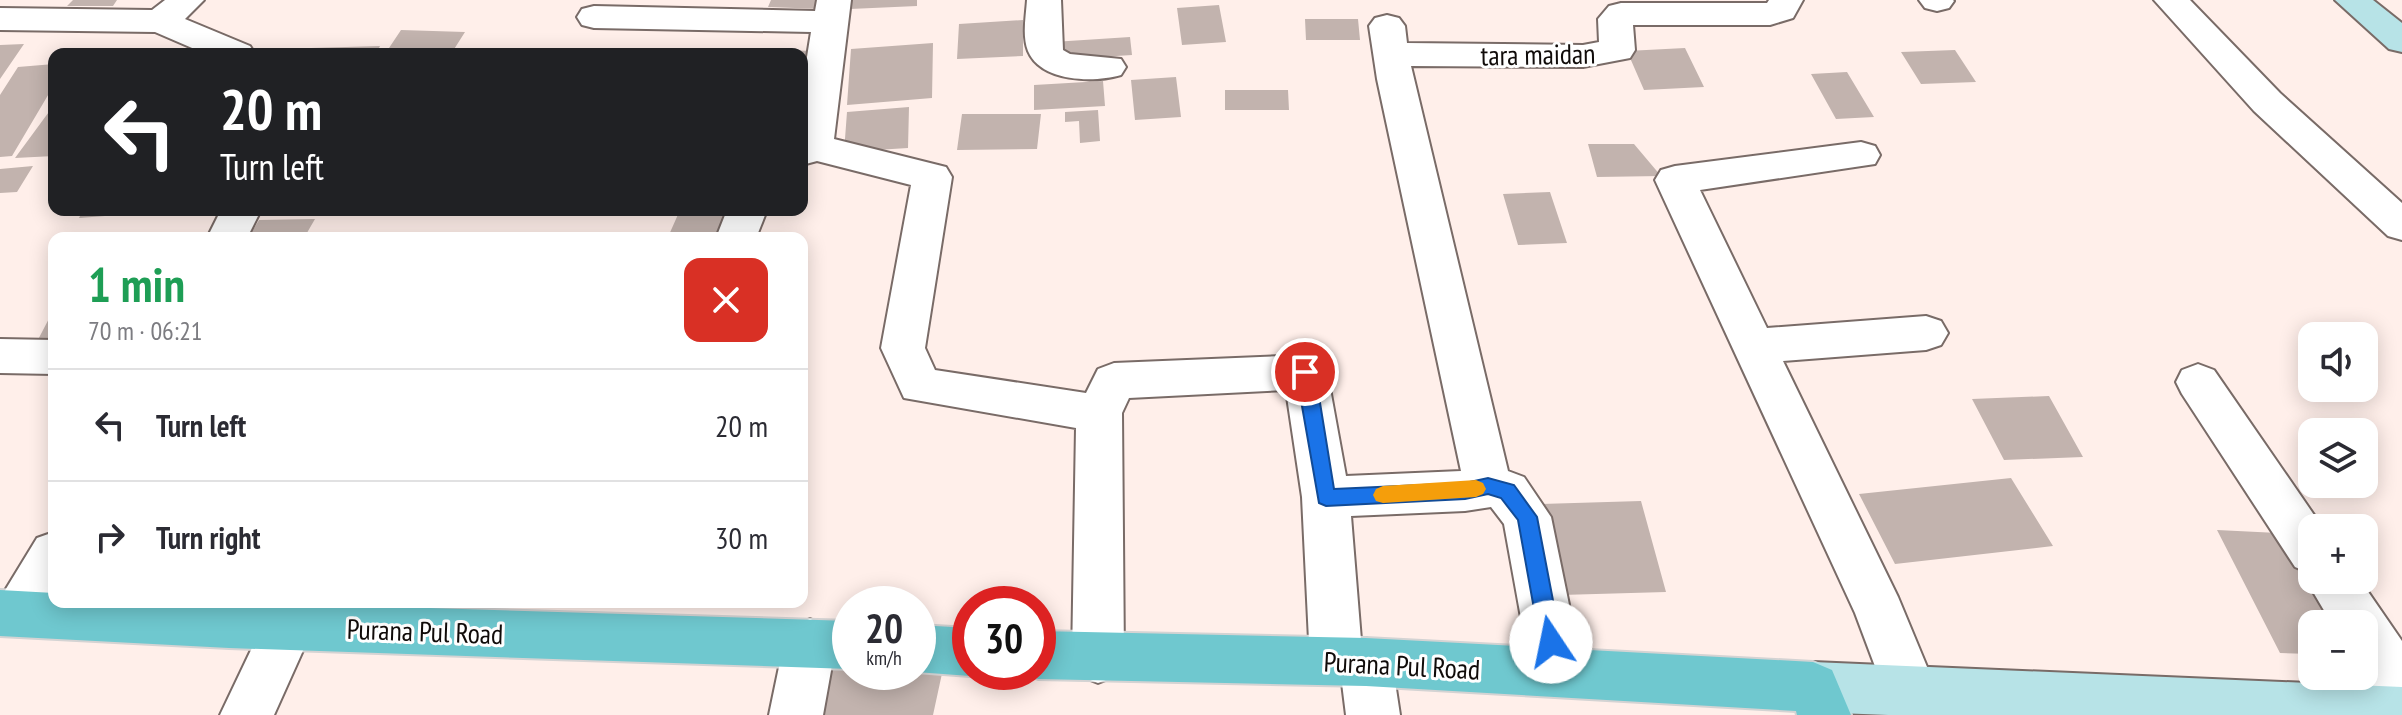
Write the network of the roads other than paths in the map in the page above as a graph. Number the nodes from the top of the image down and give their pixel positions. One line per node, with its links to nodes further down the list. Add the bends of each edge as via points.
1 (1044, 0): 13 (street, via 1041,43 1049,58 1061,66)
2 (1786, 0): 23 (street, tara maidan, via 1781,11 1770,14 1621,14 1615,19 1617,50 1583,56 1388,40)
3 (2171, 0): 16 (street, via 2267,102)
4 (2352, 0): 10 (main road)
5 (173, 10): 9 (street); 11 (street)
6 (723, 11): 7 (street); 8 (street); 12 (street)
7 (832, 11): 14 (street)
8 (594, 17)
9 (0, 19)
10 (2402, 41)
11 (228, 48)
12 (706, 48)
13 (1108, 67)
14 (809, 150): 22 (street, via 932,177 903,348 920,385)
15 (1861, 155): 18 (street, via 1675,180)
16 (2402, 226)
17 (1926, 333): 18 (street)
18 (1754, 346): 36 (street, via 1880,613)
19 (0, 356): 20 (street)
20 (48, 357)
21 (2198, 382): 25 (street)
22 (1099, 413): 24 (street, via 1114,381 1305,372); 32 (street)
23 (1488, 486): 24 (street); 34 (street, via 1507,491 1527,517)
24 (1326, 497): 33 (street)
25 (2298, 531)
26 (48, 561): 27 (street)
27 (9, 613): 28 (main road, Purana Pul Road)
28 (288, 626): 29 (main road, Purana Pul Road); 39 (street)
29 (830, 644): 40 (street)
30 (2378, 650): 35 (street)
31 (1056, 656): 32 (main road, Purana Pul Road)
32 (1098, 659): 33 (main road, Purana Pul Road)
33 (1351, 662): 34 (main road, Purana Pul Road); 41 (street)
34 (1557, 673): 37 (main road, Purana Pul Road)
35 (2402, 686)
36 (1910, 691): 37 (main road); 38 (main road)
37 (1818, 701)
38 (2402, 712)
39 (247, 715)
40 (796, 715)
41 (1373, 715)

